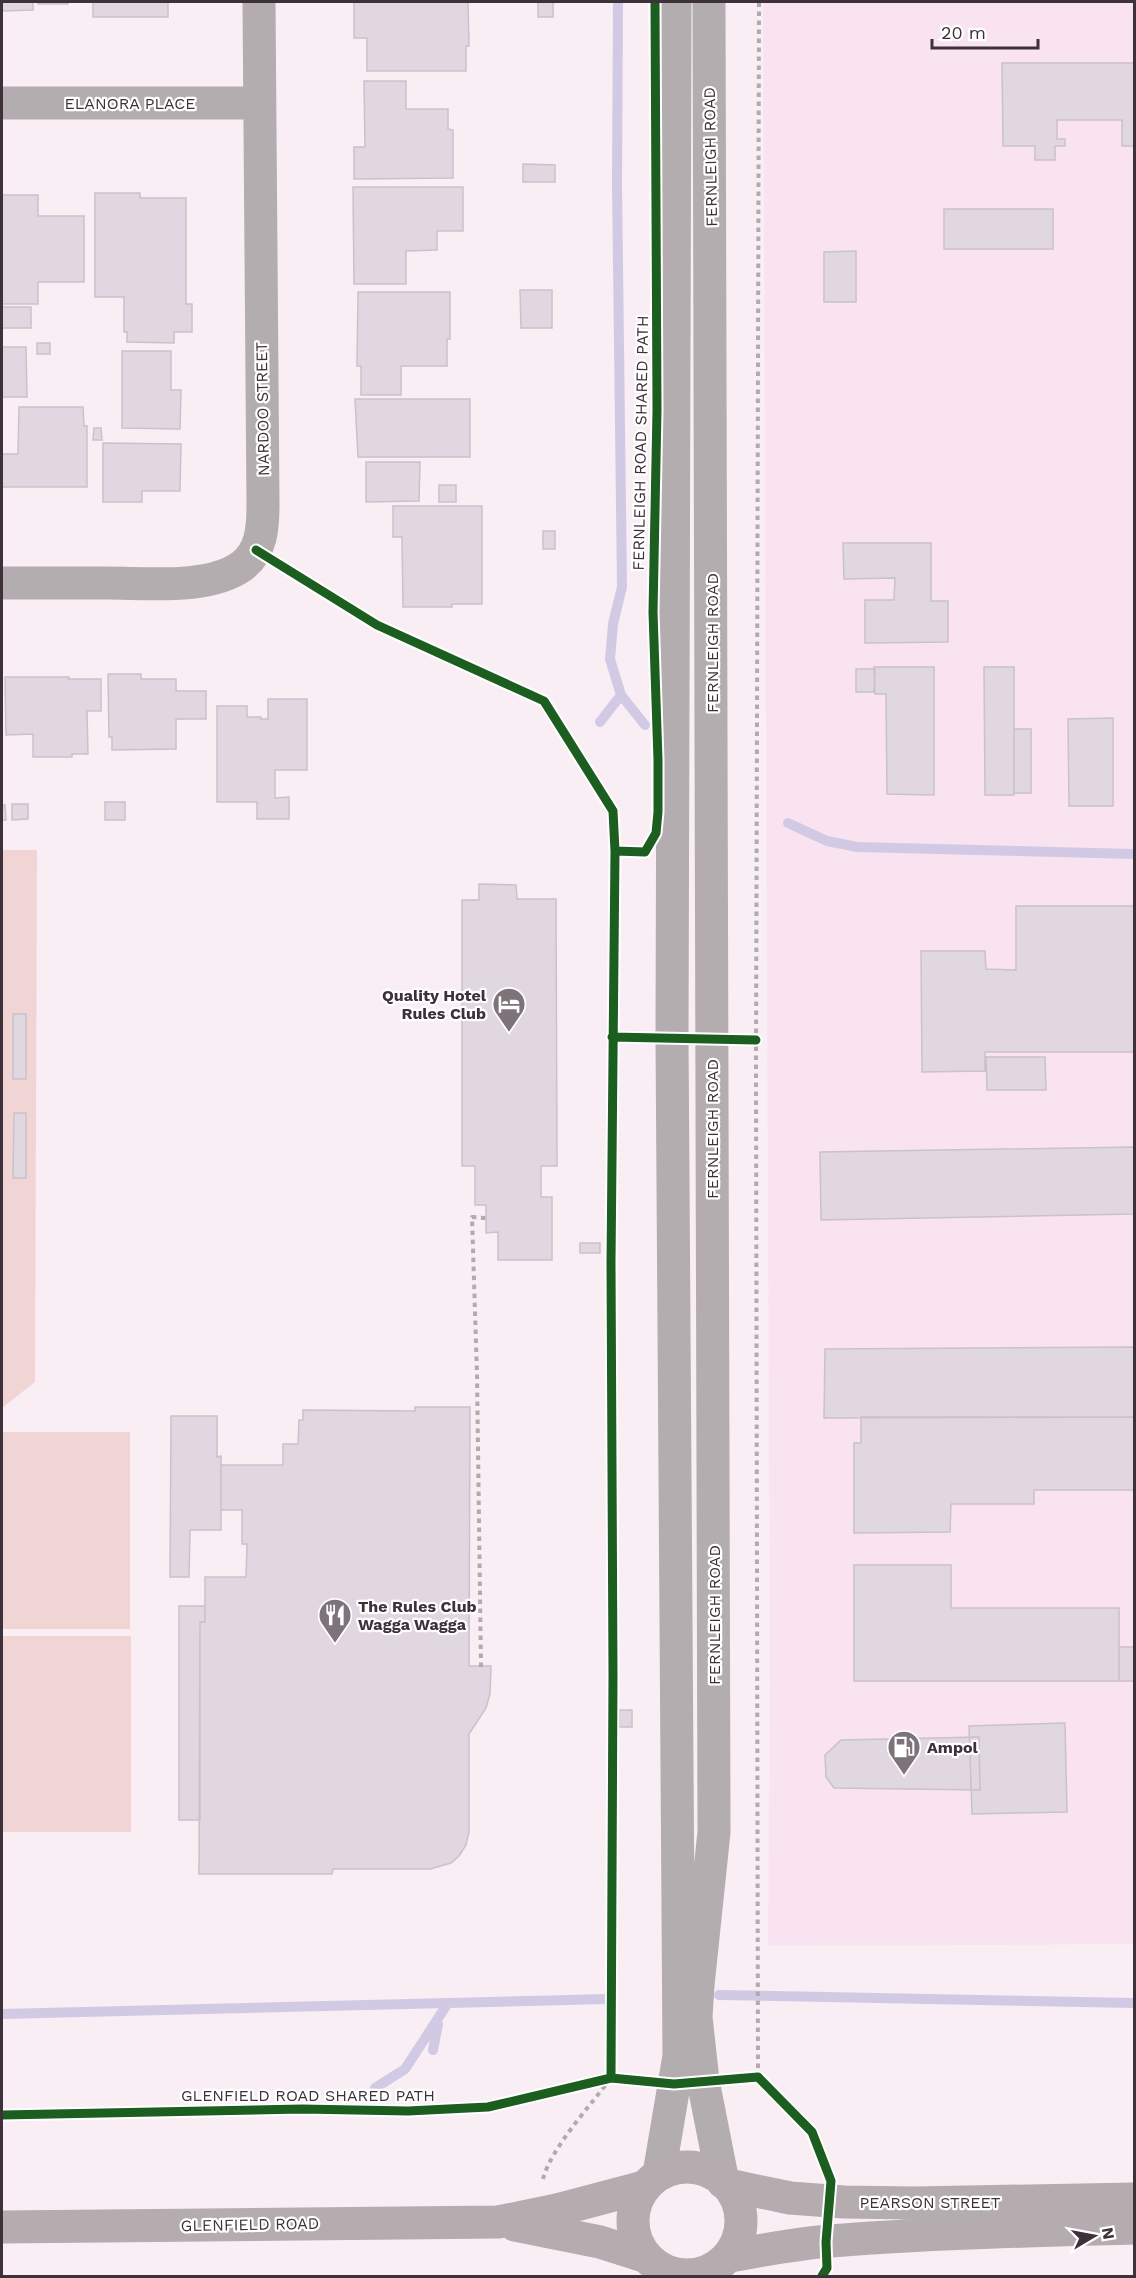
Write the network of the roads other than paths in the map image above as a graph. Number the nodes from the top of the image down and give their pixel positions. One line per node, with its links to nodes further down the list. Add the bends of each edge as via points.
1 (259, 2): 5 (street, NARDOO STREET)
2 (675, 2): 7 (street, FERNLEIGH ROAD, via 672,1038 679,2056)
3 (709, 2): 8 (street, FERNLEIGH ROAD, via 714,1832 697,2006 703,2081)
4 (2, 103): 5 (street, ELANORA PLACE)
5 (259, 103): 6 (street, NARDOO STREET, via 263,504 262,531 256,550 243,565 225,576 201,581)
6 (2, 583)
7 (652, 2180): 8 (main road, via 676,2167 695,2167); 10 (main road, GLENFIELD ROAD, via 557,2210); 13 (main road, via 636,2202 632,2221 636,2239)
8 (725, 2183): 9 (main road, PEARSON STREET, via 790,2198 844,2202); 14 (main road, via 737,2201 741,2220 738,2239)
9 (1134, 2199)
10 (498, 2222): 11 (main road, GLENFIELD ROAD); 13 (main road, GLENFIELD ROAD, via 600,2242)
11 (2, 2227)
12 (1134, 2228): 14 (main road, PEARSON STREET, via 817,2242)
13 (655, 2267): 14 (main road, via 677,2275 696,2275)
14 (719, 2267)

